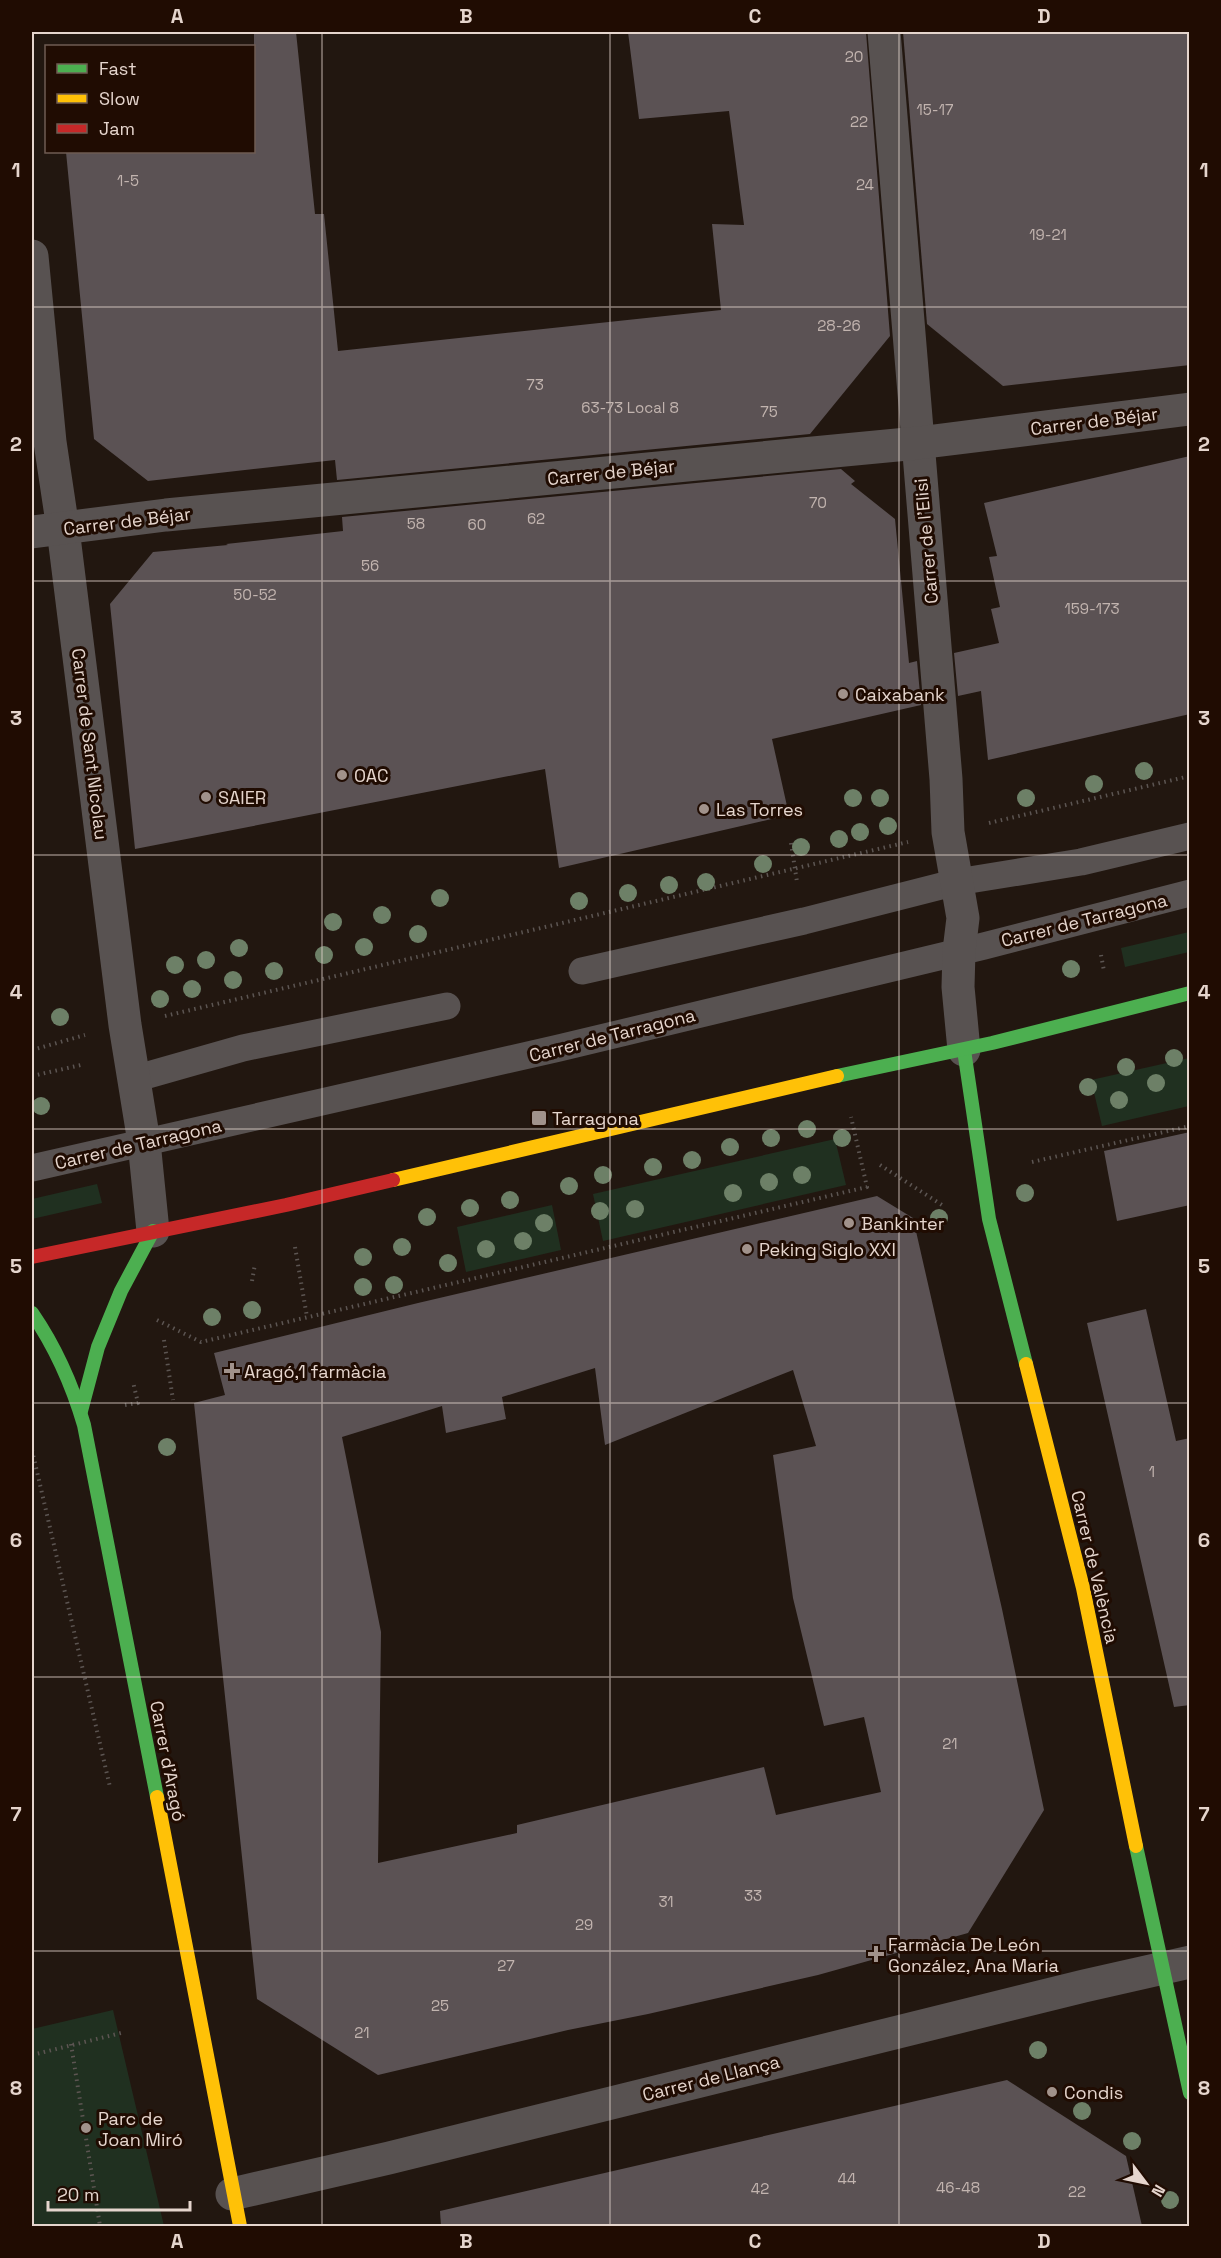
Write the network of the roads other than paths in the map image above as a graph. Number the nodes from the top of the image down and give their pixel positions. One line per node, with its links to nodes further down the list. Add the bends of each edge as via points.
1 (884, 32): 4 (street, Carrer de l'Elisi)
2 (32, 256): 5 (street, Carrer de Sant Nicolau, via 50,442)
3 (1190, 409): 4 (street, Carrer de Béjar)
4 (918, 442): 5 (street, Carrer de Béjar, via 166,515); 7 (street, Carrer de l'Elisi, via 948,832)
5 (47, 531): 14 (street, Carrer de Sant Nicolau)
6 (1190, 836): 7 (lane, via 1082,862)
7 (957, 882): 9 (street, Carrer de l'Elisi, via 963,918); 10 (lane)
8 (1190, 893): 9 (lane, Carrer de Tarragona)
9 (959, 951): 13 (street, Carrer de l'Elisi); 15 (lane, Carrer de Tarragona)
10 (582, 971)
11 (1190, 993): 13 (main road)
12 (447, 1006): 14 (lane, via 243,1048)
13 (964, 1050): 17 (main road); 21 (main road, Carrer de València, via 989,1219)
14 (134, 1078): 15 (street, Carrer de Sant Nicolau)
15 (144, 1143): 16 (lane, Carrer de Tarragona); 17 (street, Carrer de Sant Nicolau)
16 (32, 1168)
17 (153, 1231): 18 (main road); 20 (main road, via 121,1291 98,1347)
18 (32, 1257)
19 (32, 1313): 20 (main road, Carrer d'Aragó, via 62,1360)
20 (81, 1411): 23 (main road, Carrer d'Aragó)
21 (1175, 1965): 22 (main road, Carrer de València); 23 (street, Carrer de Llança)
22 (1190, 2093)
23 (232, 2194): 24 (main road, Carrer d'Aragó)
24 (240, 2226)

